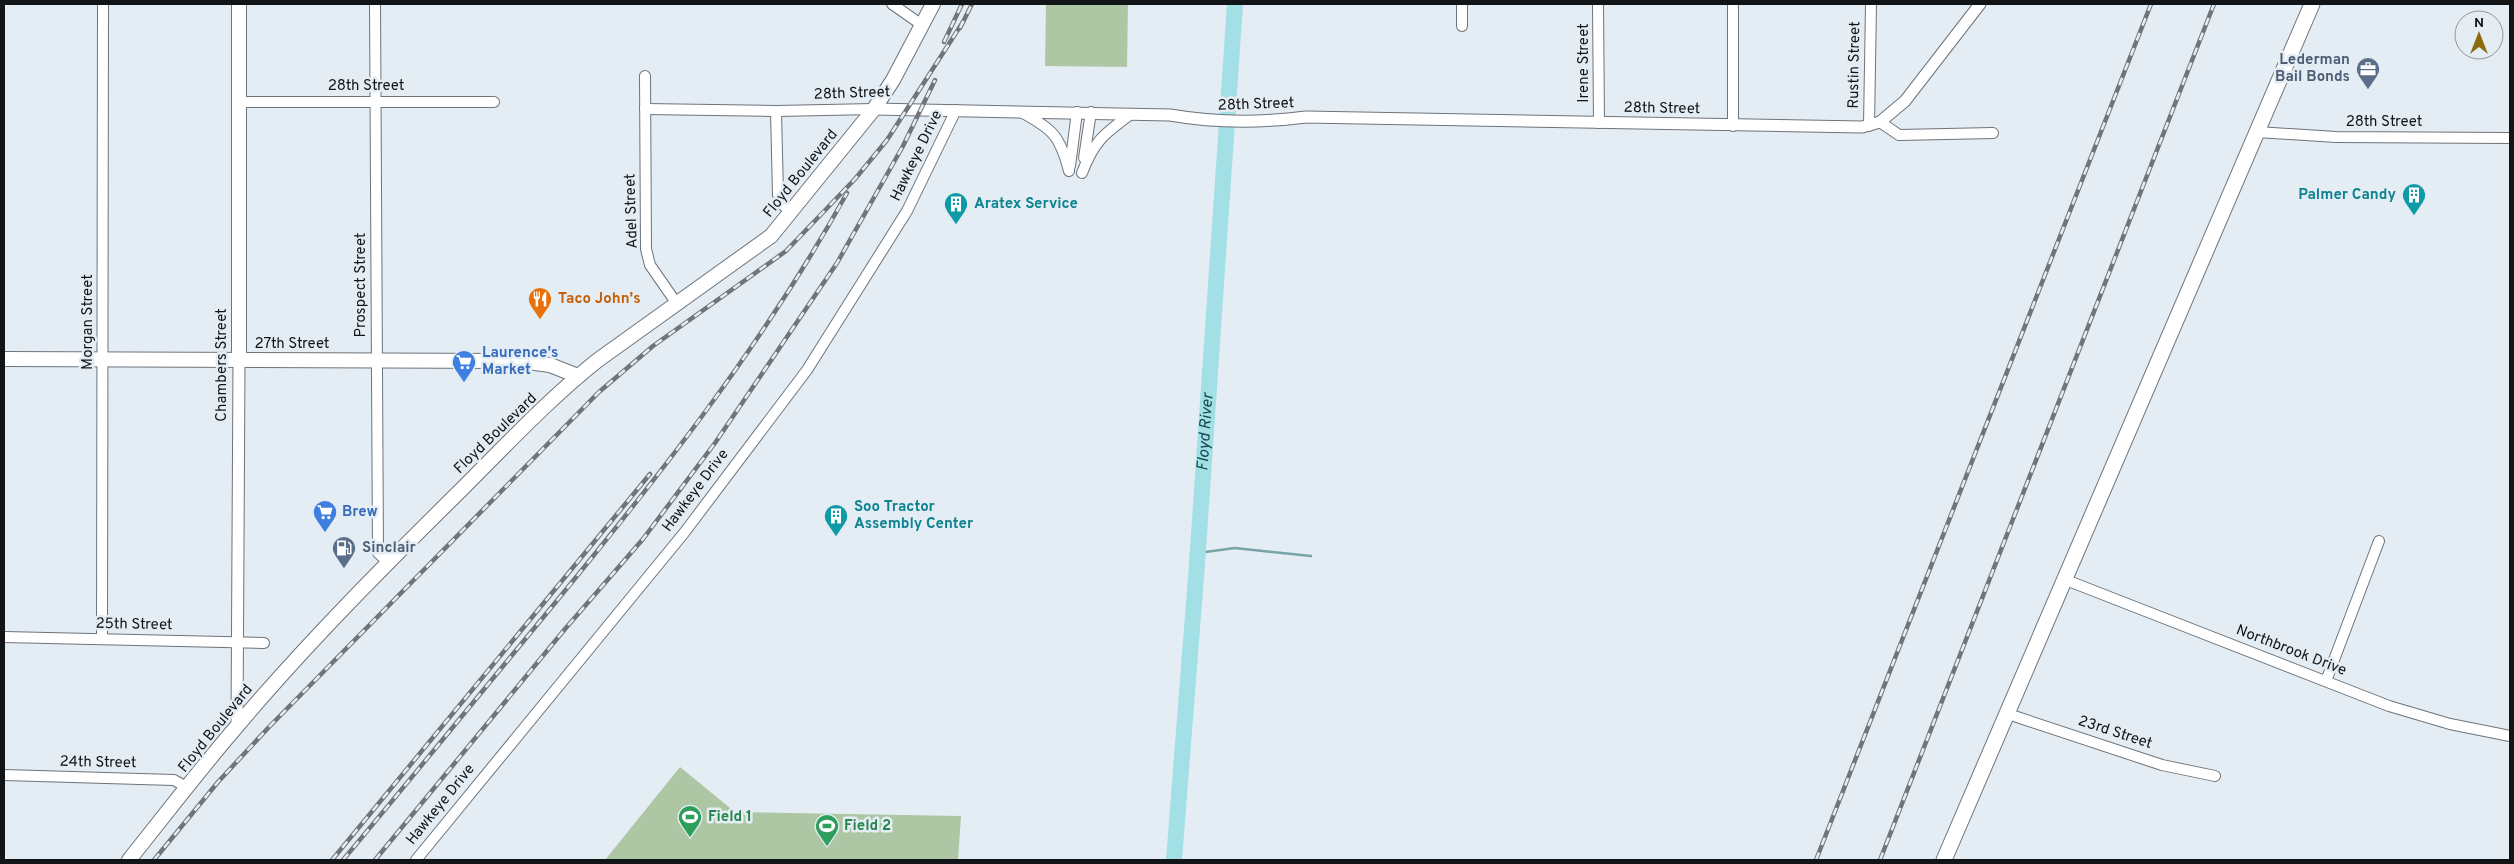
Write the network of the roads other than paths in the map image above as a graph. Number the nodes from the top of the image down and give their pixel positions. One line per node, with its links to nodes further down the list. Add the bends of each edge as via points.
1 (103, 4): 35 (street, Morgan Street)
2 (239, 4): 16 (main road, Chambers Street)
3 (375, 4): 15 (street, Prospect Street)
4 (892, 4): 12 (street)
5 (933, 4): 12 (main road, Floyd Boulevard)
6 (1462, 4): 13 (street)
7 (1598, 4): 26 (street, Irene Street)
8 (1733, 4): 28 (street)
9 (1871, 4): 27 (street, Rustin Street)
10 (1980, 4): 27 (street, via 1904,100)
11 (2312, 4): 29 (main road)
12 (922, 25): 19 (main road, Floyd Boulevard)
13 (1462, 26)
14 (645, 76): 18 (street, Adel Street)
15 (374, 101): 16 (street, 28th Street); 17 (street, 28th Street); 36 (street, Prospect Street)
16 (239, 102): 37 (main road, Chambers Street)
17 (494, 102)
18 (645, 109): 21 (street, 28th Street); 33 (street, Adel Street, via 646,249 650,265)
19 (874, 109): 20 (street, 28th Street); 21 (street, 28th Street); 32 (main road, Floyd Boulevard)
20 (956, 110): 22 (street, 28th Street); 54 (street, Hawkeye Drive, via 907,211 807,370 684,533)
21 (776, 111): 32 (street, via 778,195)
22 (1020, 112): 23 (street, 28th Street); 23 (street, via 1044,124 1055,135 1063,148 1069,172)
23 (1077, 112): 24 (street, 28th Street)
24 (1091, 112): 25 (street, 28th Street); 25 (street, via 1082,174 1091,150)
25 (1131, 114): 26 (street, 28th Street, via 1234,122 1306,117)
26 (1599, 122): 28 (street, 28th Street)
27 (1874, 124): 28 (street, 28th Street); 30 (street, via 1899,135)
28 (1733, 126)
29 (2257, 132): 31 (street, 28th Street, via 2336,137); 41 (main road)
30 (1993, 133)
31 (2510, 138)
32 (792, 213): 33 (main road, Floyd Boulevard, via 771,236)
33 (677, 304): 38 (main road, Floyd Boulevard)
34 (4, 359): 35 (main road, 27th Street)
35 (103, 360): 37 (main road, 27th Street); 43 (street, Morgan Street)
36 (376, 360): 37 (main road, 27th Street); 38 (main road, 27th Street, via 519,361 550,365); 40 (street, Prospect Street, via 378,553)
37 (238, 361): 44 (street, Chambers Street)
38 (578, 376): 40 (main road, Floyd Boulevard)
39 (2379, 541): 46 (street)
40 (388, 562): 48 (main road, Floyd Boulevard)
41 (2066, 580): 46 (street, Northbrook Drive); 47 (main road)
42 (4, 637): 43 (street, 25th Street)
43 (102, 639): 44 (street, 25th Street)
44 (237, 641): 45 (street, 25th Street); 48 (street, Chambers Street)
45 (264, 643)
46 (2326, 681): 49 (street, Northbrook Drive, via 2419,716)
47 (2008, 714): 51 (street, 23rd Street, via 2162,765); 55 (main road)
48 (237, 726): 52 (main road, Floyd Boulevard)
49 (2510, 736)
50 (4, 775): 52 (street, 24th Street, via 174,780)
51 (2215, 776)
52 (188, 788): 53 (main road, Floyd Boulevard)
53 (129, 860)
54 (416, 860)
55 (1944, 860)

